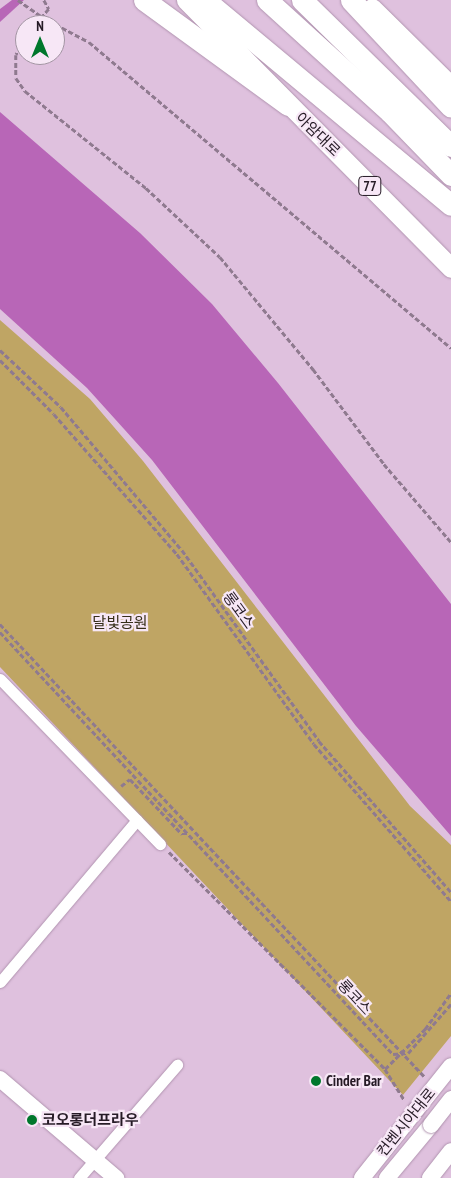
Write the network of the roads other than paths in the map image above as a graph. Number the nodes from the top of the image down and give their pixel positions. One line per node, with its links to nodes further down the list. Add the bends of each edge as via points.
1 (144, 0): 9 (highway)
2 (186, 0): 9 (main road, 아암대로 / 77)
3 (204, 0): 13 (highway)
4 (267, 0): 12 (highway, via 390,112)
5 (302, 0): 11 (highway)
6 (351, 0): 10 (highway)
7 (364, 0): 8 (main road)
8 (451, 86)
9 (288, 106): 14 (main road, 아암대로 / 77)
10 (451, 108)
11 (451, 146)
12 (451, 175)
13 (451, 205)
14 (451, 268)
15 (0, 679): 16 (street)
16 (137, 820): 17 (street); 18 (street)
17 (160, 844)
18 (0, 982)
19 (176, 1065): 24 (street)
20 (451, 1066): 25 (main road, 컨벤시아대로, bridge, via 410,1105)
21 (0, 1079): 24 (main road)
22 (451, 1099): 28 (main road, 컨벤시아대로, bridge)
23 (451, 1151): 29 (main road)
24 (95, 1159): 26 (street); 27 (main road)
25 (363, 1176)
26 (79, 1178)
27 (116, 1178)
28 (387, 1178)
29 (430, 1178)

